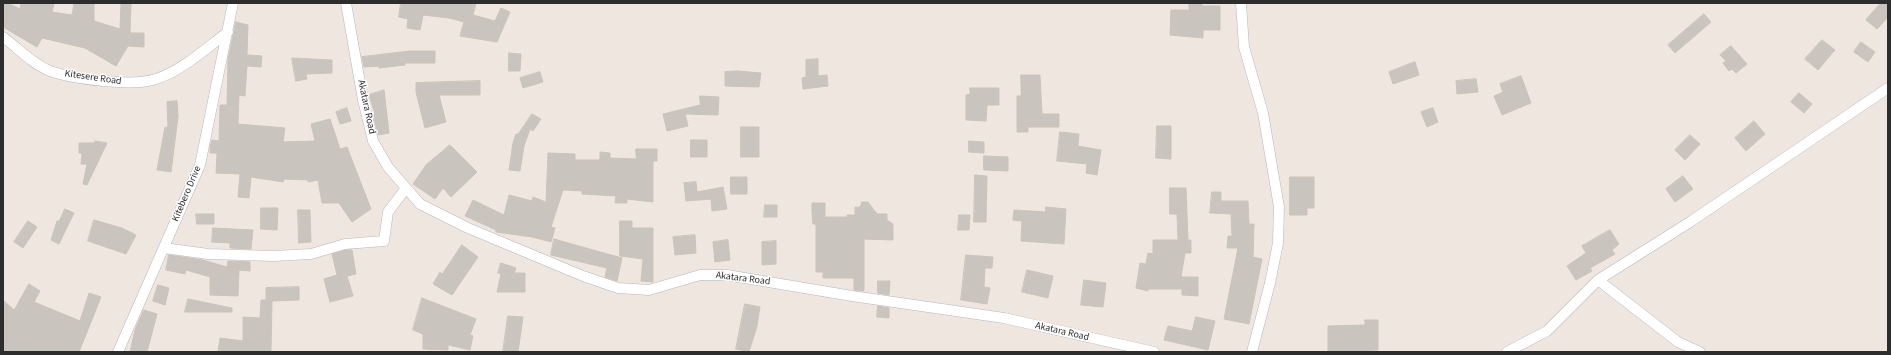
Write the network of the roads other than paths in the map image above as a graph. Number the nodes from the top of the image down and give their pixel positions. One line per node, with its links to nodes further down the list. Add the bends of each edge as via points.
1 (233, 3): 4 (street, Kitebero Drive)
2 (346, 3): 7 (street, Akatara Road, via 373,141 388,168)
3 (1241, 3): 12 (street, via 1244,47 1263,113 1279,206 1278,243)
4 (228, 32): 5 (street, Kitesere Road, via 183,66 156,79 126,82 80,78 50,71); 8 (street, Kitebero Drive, via 200,165)
5 (3, 37)
6 (1888, 88): 9 (street, via 1690,222)
7 (406, 188): 8 (street, via 388,212 384,241 345,244 311,254 274,256 208,254); 11 (street, Akatara Road, via 420,204 468,228 618,288 649,290 700,275 727,275 1004,318)
8 (164, 248): 10 (street, Kitebero Drive)
9 (1598, 280): 13 (street, via 1547,331); 14 (street, via 1678,342)
10 (118, 352)
11 (1154, 352)
12 (1252, 352)
13 (1507, 352)
14 (1700, 352)

